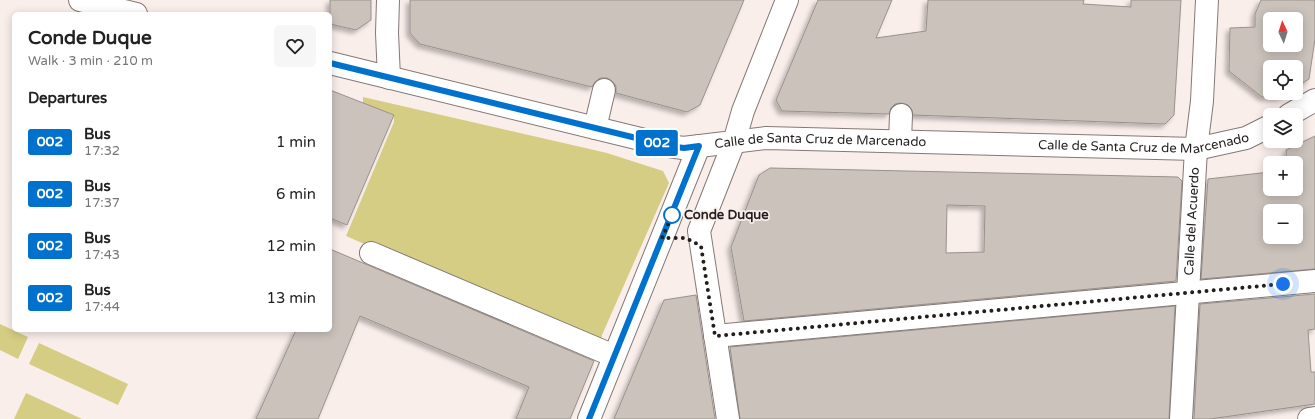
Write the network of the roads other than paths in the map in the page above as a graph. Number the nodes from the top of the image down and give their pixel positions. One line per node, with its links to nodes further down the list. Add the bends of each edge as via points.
1 (80, 0): 5 (street)
2 (388, 0): 7 (street)
3 (787, 0): 15 (street, via 743,111)
4 (1207, 0): 17 (street, Calle del Acuerdo, via 1202,101)
5 (128, 12)
6 (332, 64): 7 (street, Calle de Santa Cruz de Marcenado)
7 (389, 78): 12 (street, Calle de Santa Cruz de Marcenado)
8 (604, 90): 12 (street)
9 (1315, 100): 10 (street)
10 (1301, 108)
11 (901, 115): 14 (street)
12 (595, 128): 16 (street, Calle de Santa Cruz de Marcenado, via 669,146)
13 (1263, 130): 17 (street, Calle de Santa Cruz de Marcenado, via 1246,138)
14 (900, 140): 15 (street, Calle de Santa Cruz de Marcenado, via 766,138); 17 (street, Calle de Santa Cruz de Marcenado)
15 (734, 142): 16 (street, Calle de Santa Cruz de Marcenado); 19 (street, via 699,231)
16 (699, 146): 18 (street)
17 (1196, 149): 22 (street, Calle del Acuerdo)
18 (662, 238): 19 (street, via 686,238); 24 (street)
19 (701, 246): 23 (street)
20 (371, 253): 24 (street)
21 (1315, 281): 22 (street)
22 (1188, 293): 23 (street); 28 (street, Calle del Acuerdo)
23 (715, 336): 27 (street)
24 (614, 356): 26 (street)
25 (1315, 418): 29 (street)
26 (590, 419)
27 (728, 419)
28 (1181, 419)
29 (1309, 419)

